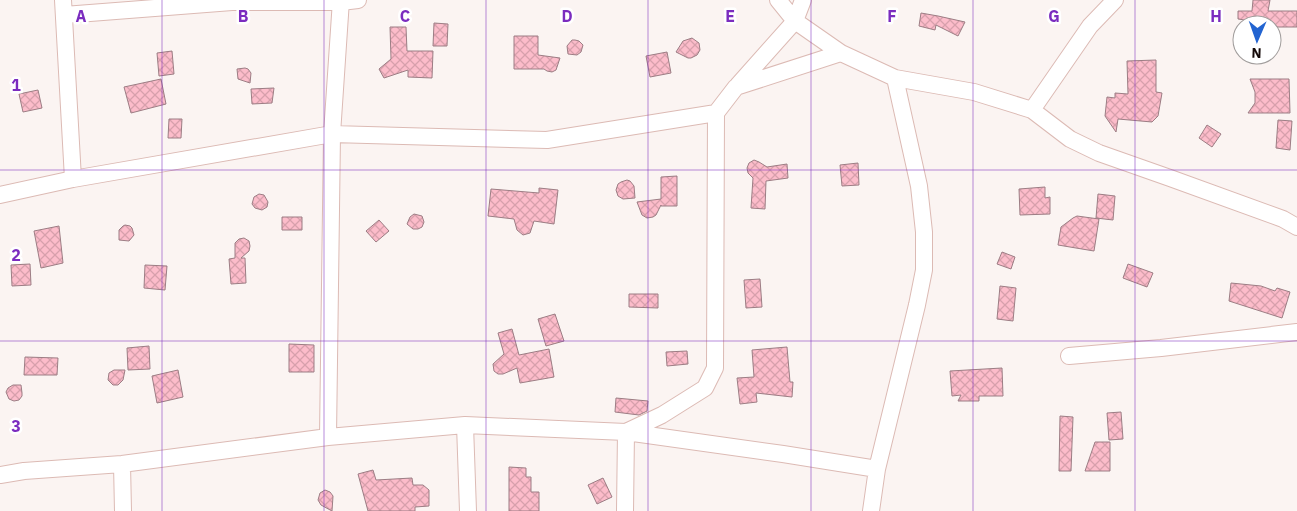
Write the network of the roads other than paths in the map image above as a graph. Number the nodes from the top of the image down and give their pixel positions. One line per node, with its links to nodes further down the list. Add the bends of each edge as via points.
1 (358, 0): 5 (street)
2 (778, 0): 7 (street)
3 (803, 0): 7 (street)
4 (1115, 0): 11 (street, via 1090,26)
5 (341, 1): 6 (street); 13 (street)
6 (63, 8): 14 (street)
7 (795, 21): 8 (street); 10 (street)
8 (841, 52): 9 (street); 10 (street)
9 (895, 78): 11 (street, via 974,92); 23 (street, via 919,186 924,270)
10 (736, 87): 12 (street)
11 (1032, 110): 16 (street, via 1070,139 1099,154 1283,219)
12 (716, 114): 13 (street, via 547,140); 20 (street, via 715,368 705,388 662,415)
13 (332, 134): 14 (street); 21 (street)
14 (73, 179): 15 (street)
15 (0, 194)
16 (1297, 227)
17 (1297, 332): 18 (street)
18 (1069, 356)
19 (466, 425): 20 (street); 21 (street); 26 (street)
20 (626, 432): 23 (street); 27 (street)
21 (328, 436): 22 (street)
22 (122, 464): 24 (street); 25 (street)
23 (877, 469): 28 (street)
24 (0, 475)
25 (123, 511)
26 (468, 511)
27 (625, 511)
28 (870, 511)

